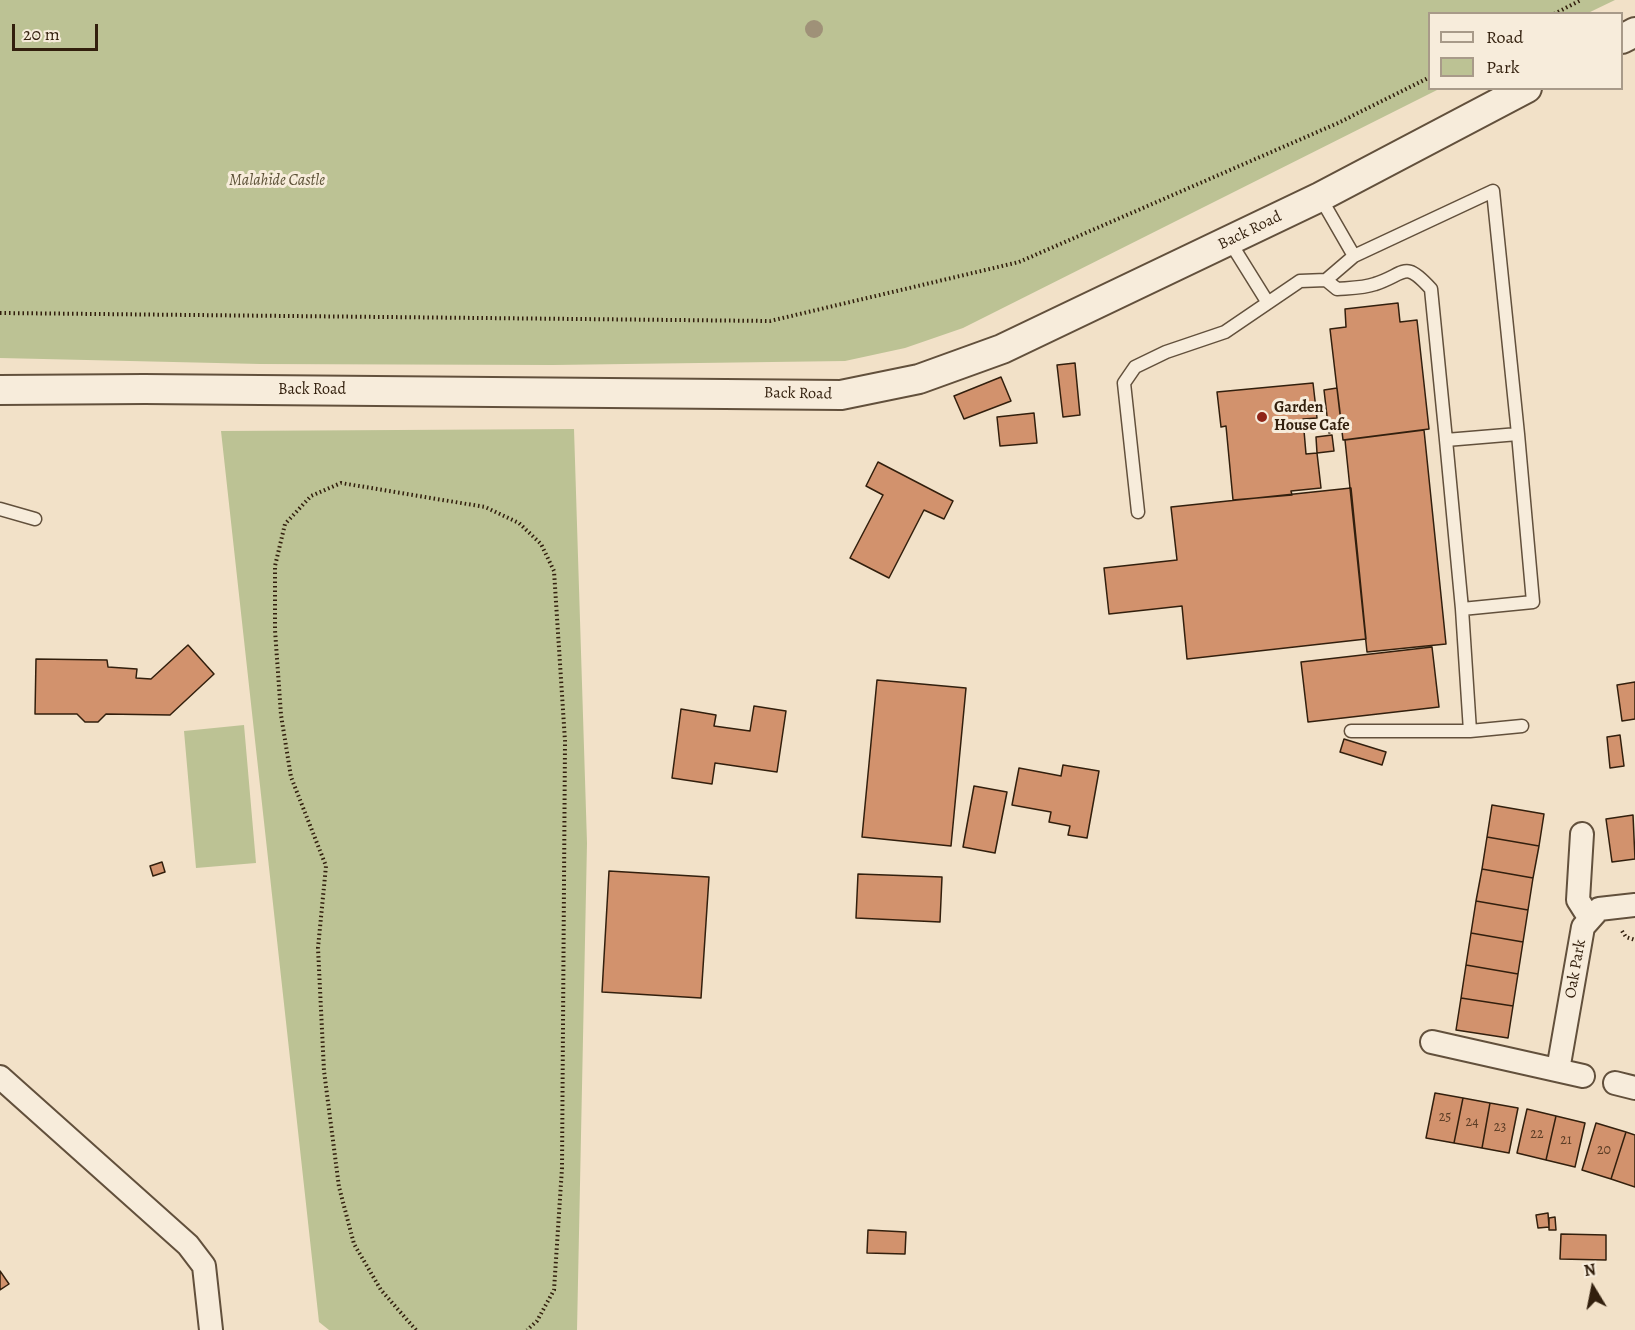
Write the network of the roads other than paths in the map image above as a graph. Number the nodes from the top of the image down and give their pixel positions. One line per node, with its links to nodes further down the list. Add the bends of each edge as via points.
1 (1523, 90): 2 (street, Back Road)
2 (1320, 197): 3 (street, Back Road); 4 (lane)
3 (1230, 242): 6 (lane); 7 (street, Back Road, via 1002,348 919,379 841,395)
4 (1354, 256): 5 (lane); 8 (lane, via 1493,191)
5 (1326, 280): 6 (lane, via 1300,281); 9 (lane, via 1337,289 1374,285 1404,271 1418,274 1431,289)
6 (1268, 303): 11 (lane, via 1225,332 1166,352 1135,368 1124,383)
7 (0, 390)
8 (1518, 434): 9 (lane); 13 (lane, via 1533,602)
9 (1446, 440): 13 (lane)
10 (0, 509): 12 (lane)
11 (1138, 512)
12 (35, 519)
13 (1462, 609): 16 (lane)
14 (1522, 726): 16 (lane)
15 (1351, 731): 16 (lane)
16 (1470, 731)
17 (1582, 834): 19 (street, via 1578,900)
18 (1635, 905): 19 (street, Oak Park, via 1599,909)
19 (1590, 919): 21 (street, Oak Park, via 1583,927)
20 (1432, 1042): 21 (street)
21 (1558, 1070): 22 (street)
22 (1583, 1076)
23 (0, 1077): 24 (street, via 188,1245 204,1266)
24 (211, 1330)

